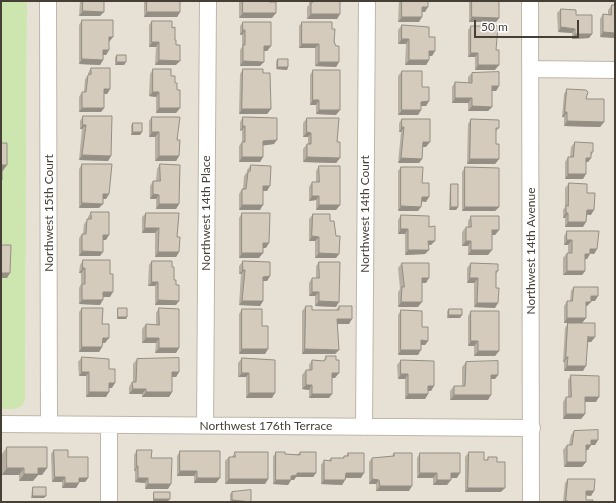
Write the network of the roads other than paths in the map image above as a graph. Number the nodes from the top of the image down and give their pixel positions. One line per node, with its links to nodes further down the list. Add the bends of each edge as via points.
1 (48, 1): 8 (street, Northwest 15th Court)
2 (208, 1): 10 (street, Northwest 14th Place)
3 (367, 1): 11 (street, Northwest 14th Court)
4 (530, 1): 5 (street, Northwest 14th Avenue)
5 (531, 69): 6 (street); 12 (street, Northwest 14th Avenue)
6 (615, 70)
7 (1, 424): 8 (street, Northwest 176th Terrace)
8 (49, 424): 9 (street, Northwest 176th Terrace)
9 (109, 425): 10 (street, Northwest 176th Terrace); 13 (street)
10 (205, 426): 11 (street, Northwest 176th Terrace)
11 (364, 427): 12 (street, Northwest 176th Terrace)
12 (532, 428): 14 (street, Northwest 14th Avenue)
13 (109, 502)
14 (531, 502)

